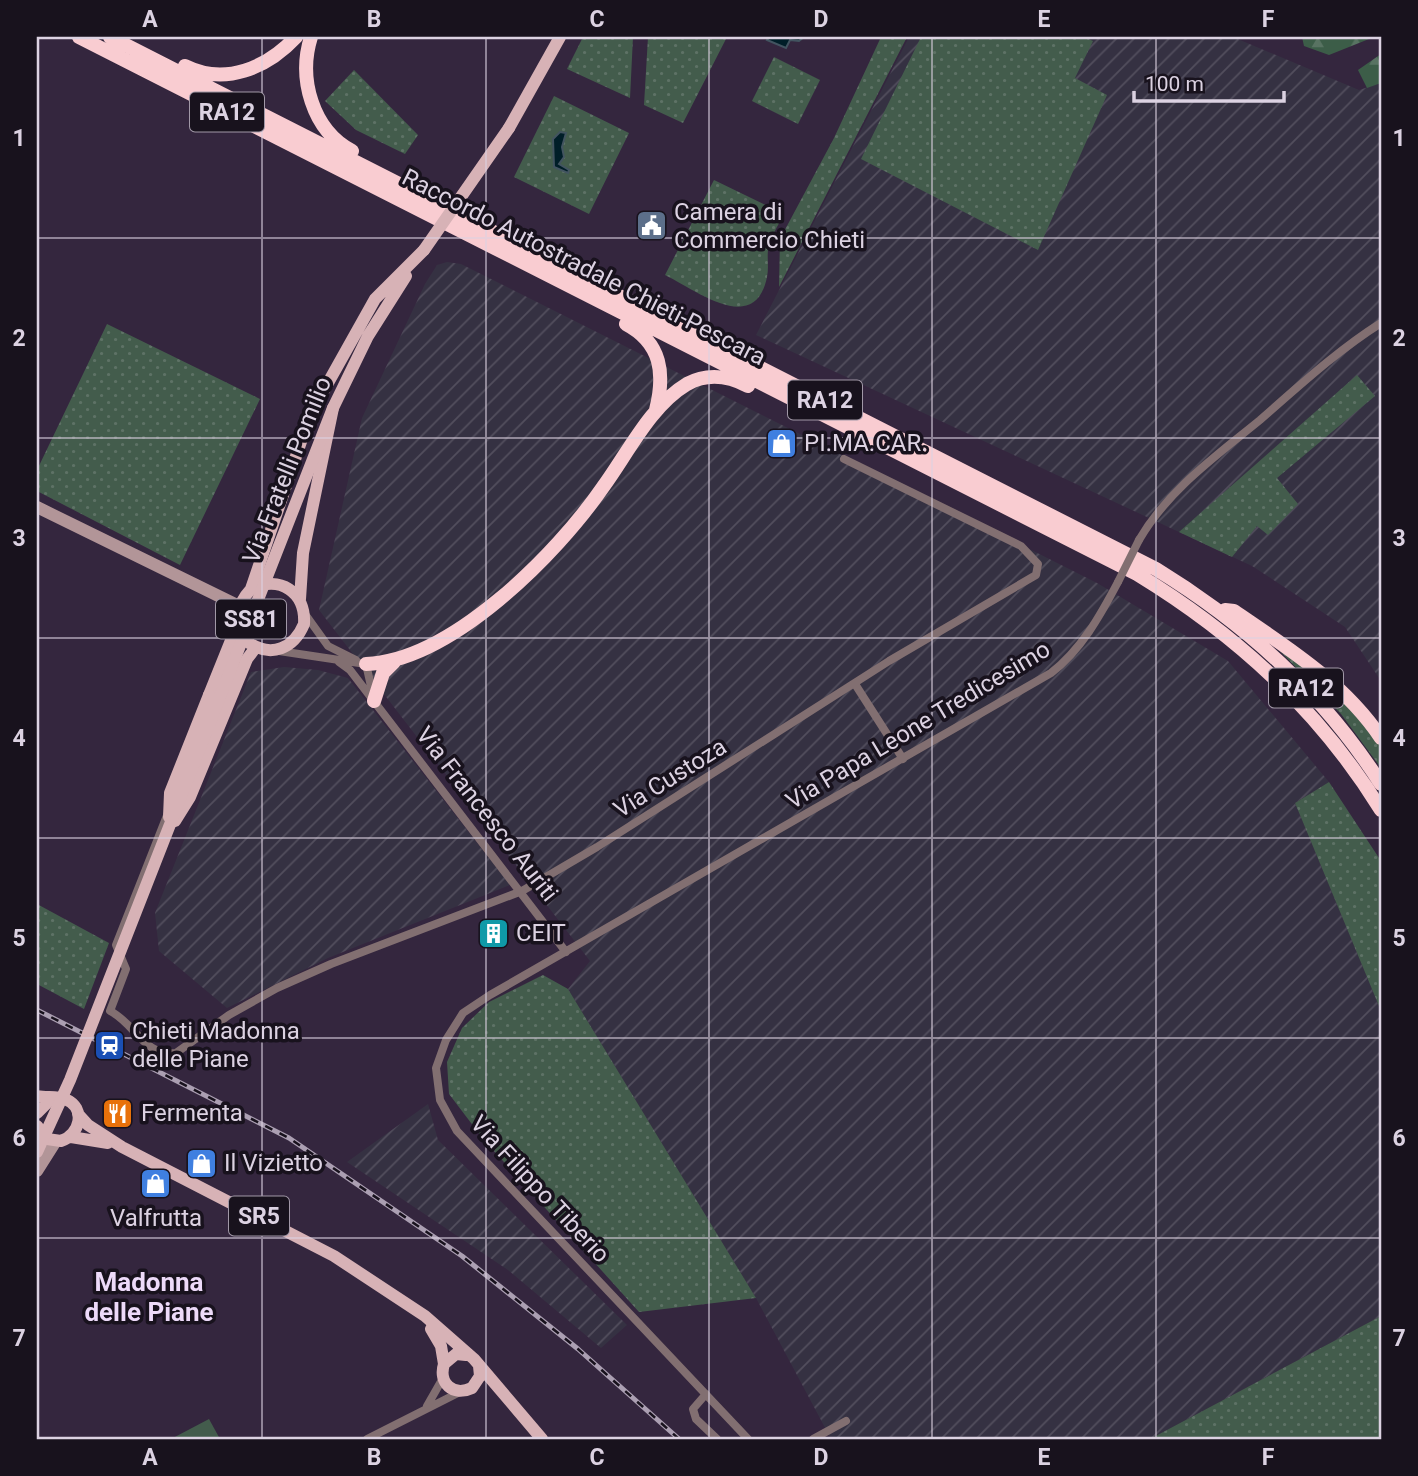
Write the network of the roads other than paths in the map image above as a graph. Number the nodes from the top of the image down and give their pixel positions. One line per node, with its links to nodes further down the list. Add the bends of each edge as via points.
1 (79, 37): 8 (highway, Raccordo Autostradale Chieti-Pescara / RA12)
2 (296, 37): 5 (highway, via 260,65 221,75 193,70 135,41)
3 (311, 37): 6 (highway, via 307,78 319,118 334,139)
4 (560, 37): 7 (main road, Via Fratelli Pomilio / SS81, bridge, via 509,128)
5 (114, 39): 6 (highway, Raccordo Autostradale Chieti-Pescara / RA12)
6 (380, 174): 18 (highway, Raccordo Autostradale Chieti-Pescara / RA12, via 1144,562)
7 (424, 250): 11 (main road, Via Fratelli Pomilio / SS81, via 368,336); 15 (main road, via 375,299 310,415)
8 (603, 303): 10 (highway, Raccordo Autostradale Chieti-Pescara / RA12); 12 (highway, via 617,319 645,337 657,355 662,378)
9 (1380, 327): 29 (street, Via Papa Leone Tredicesimo, bridge, via 1190,477 1147,525 1118,582 1068,660)
10 (778, 391): 12 (highway, via 761,392 731,379 709,377 686,385); 31 (highway, Raccordo Autostradale Chieti-Pescara / RA12, via 1137,574 1197,612 1291,692 1335,743)
11 (334, 408): 16 (main road, bridge, via 303,554); 32 (main road, Via Fratelli Pomilio / SS81, bridge)
12 (656, 412): 24 (highway, via 581,519 531,573 460,627)
13 (844, 459): 26 (street, Via Custoza, via 1021,545 1039,569 1029,580)
14 (37, 507): 17 (street)
15 (251, 589): 16 (main road, via 283,585); 17 (main road)
16 (300, 599): 19 (main road)
17 (239, 606): 20 (main road)
18 (1215, 608): 28 (highway, via 1234,611 1310,663); 30 (highway, Raccordo Autostradale Chieti-Pescara / RA12, via 1304,685 1352,741)
19 (304, 613): 22 (main road, via 304,624 292,643); 25 (street, via 328,646)
20 (239, 627): 21 (main road); 32 (main road, bridge, via 170,793); 33 (street, Via Custoza, via 116,945 127,969 110,1011 127,1021 146,1045 177,1053 276,988)
21 (256, 647): 22 (main road); 32 (main road, bridge, via 231,694 190,797)
22 (272, 651): 23 (street, via 302,652)
23 (339, 662): 25 (street); 27 (street, Via Francesco Auriti)
24 (394, 662): 25 (highway); 27 (highway, via 379,681)
25 (366, 664): 27 (street, Via Francesco Auriti)
26 (855, 684): 29 (street); 33 (street, Via Custoza)
27 (374, 701): 33 (street, Via Francesco Auriti)
28 (1381, 738)
29 (903, 759): 34 (street, Via Papa Leone Tredicesimo)
30 (1381, 784)
31 (1381, 810)
32 (169, 830): 41 (main road, Via Fratelli Pomilio / SS81, bridge)
33 (522, 891): 34 (street, Via Francesco Auriti)
34 (566, 952): 51 (street, Via Filippo Tiberio, via 463,1013 436,1068 440,1100 457,1131)
35 (37, 1096): 36 (main road, SR5)
36 (51, 1099): 37 (main road); 38 (main road, SR5, via 66,1100)
37 (37, 1113)
38 (78, 1114): 40 (main road, via 78,1127); 42 (main road, SR5)
39 (37, 1126): 41 (main road)
40 (71, 1137): 41 (main road, SR5); 42 (main road, SR5)
41 (47, 1145): 43 (street)
42 (122, 1147): 44 (main road, SR5, via 334,1256)
43 (37, 1171)
44 (400, 1300): 45 (main road, SR5, via 425,1316); 46 (main road, SR5, via 435,1333)
45 (466, 1355): 46 (main road, via 456,1354); 47 (main road, SR5)
46 (444, 1364): 48 (main road, SR5)
47 (479, 1366): 49 (main road, via 478,1381); 50 (main road, SR5)
48 (443, 1378): 49 (main road, via 449,1388); 52 (street)
49 (466, 1390): 50 (main road, via 493,1389); 52 (street)
50 (501, 1394): 55 (main road, SR5)
51 (706, 1394): 56 (street, via 693,1409 696,1419); 57 (street, Via Filippo Tiberio)
52 (426, 1407): 54 (street)
53 (846, 1421): 58 (street)
54 (367, 1439)
55 (542, 1439)
56 (717, 1439)
57 (748, 1439)
58 (813, 1439)

